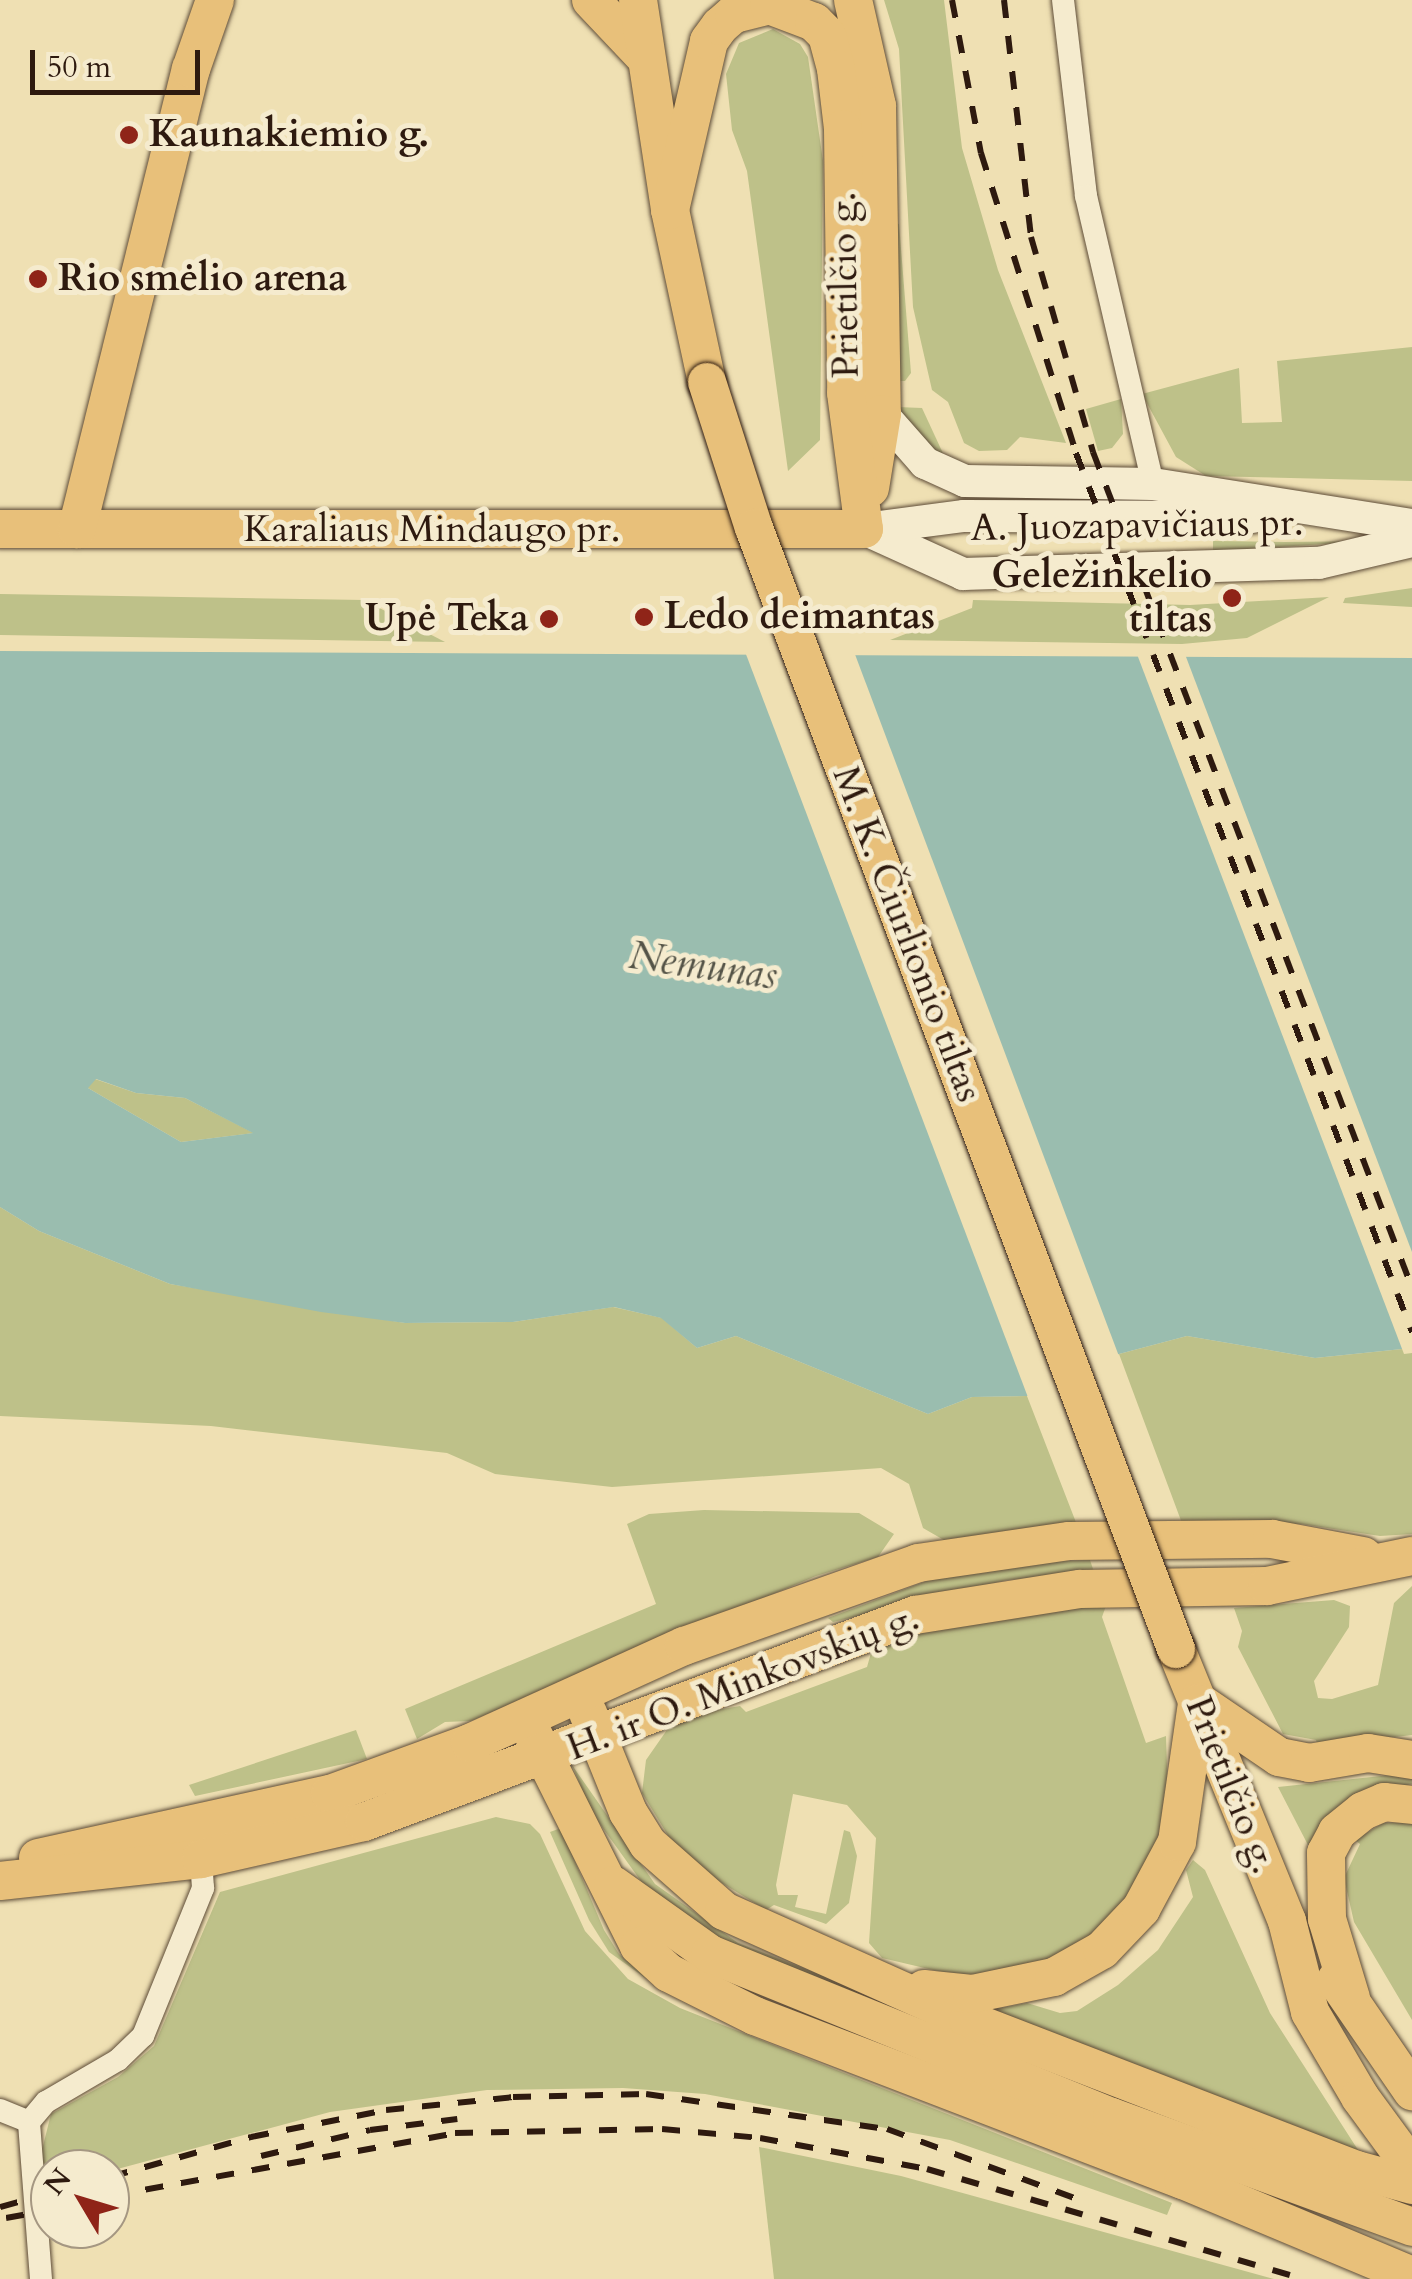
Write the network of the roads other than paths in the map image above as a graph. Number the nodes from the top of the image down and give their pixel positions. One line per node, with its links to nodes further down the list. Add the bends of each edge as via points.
1 (216, 0): 13 (main road, via 191,68)
2 (591, 0): 6 (main road)
3 (638, 0): 6 (main road)
4 (853, 0): 8 (main road, Prietilčio g., via 877,106)
5 (1062, 0): 9 (street, via 1086,196)
6 (645, 58): 7 (main road)
7 (670, 210): 14 (main road, Prietilčio g., via 709,41 720,26 734,14 770,5 814,22 827,35 843,129 846,392); 17 (main road, M. K. Čiurlionio tiltas, bridge, via 707,382 754,528)
8 (882, 414): 9 (main road, A. Juozapavičiaus pr., via 925,463 965,481); 14 (main road, Prietilčio g.)
9 (1153, 484): 10 (main road, A. Juozapavičiaus pr.)
10 (1337, 518): 11 (main road, A. Juozapavičiaus pr.); 14 (main road, A. Juozapavičiaus pr., via 964,516)
11 (1412, 525)
12 (0, 529): 13 (main road, Karaliaus Mindaugo pr.)
13 (77, 529): 14 (main road, Karaliaus Mindaugo pr.)
14 (864, 529): 15 (main road, A. Juozapavičiaus pr., via 963,574 1318,563)
15 (1412, 540)
16 (1396, 1558): 18 (main road, H. ir O. Minkovskių g., via 1272,1539 1069,1541 983,1550 865,1578); 21 (main road, H. ir O. Minkovskių g., via 1267,1586 1080,1589 916,1615 807,1650)
17 (1176, 1649): 19 (main road, Prietilčio g.)
18 (579, 1694): 20 (main road, H. ir O. Minkovskių g.); 21 (main road)
19 (1197, 1701): 23 (main road, via 1280,1757 1309,1763 1368,1753); 29 (main road, Prietilčio g.); 30 (main road, via 1177,1842 1166,1871 1141,1910 1102,1950 1054,1977 992,1992)
20 (527, 1718): 22 (main road); 26 (main road, H. ir O. Minkovskių g., via 330,1794)
21 (598, 1736): 22 (main road, H. ir O. Minkovskių g.); 30 (main road, via 628,1812 680,1878 753,1926)
22 (542, 1758): 25 (main road, H. ir O. Minkovskių g., via 364,1822); 28 (main road)
23 (1412, 1760)
24 (1412, 1804): 31 (main road, via 1384,1802 1363,1811 1337,1832 1326,1853 1324,1902)
25 (200, 1859): 27 (main road, H. ir O. Minkovskių g.); 34 (street, via 203,1888 143,2036 118,2060 58,2092)
26 (0, 1868)
27 (0, 1881)
28 (606, 1881): 37 (main road, via 710,1954 1130,2124); 38 (main road, via 639,1946 700,1991)
29 (1286, 1921): 31 (main road, Prietilčio g.); 35 (main road, Prietilčio g., via 1310,2012)
30 (888, 1986): 36 (main road, via 1357,2170)
31 (1351, 1998): 32 (main road, Prietilčio g.)
32 (1412, 2091)
33 (0, 2110): 34 (street)
34 (29, 2122): 39 (street)
35 (1412, 2168)
36 (1412, 2185)
37 (1412, 2227)
38 (1412, 2276)
39 (41, 2279)

